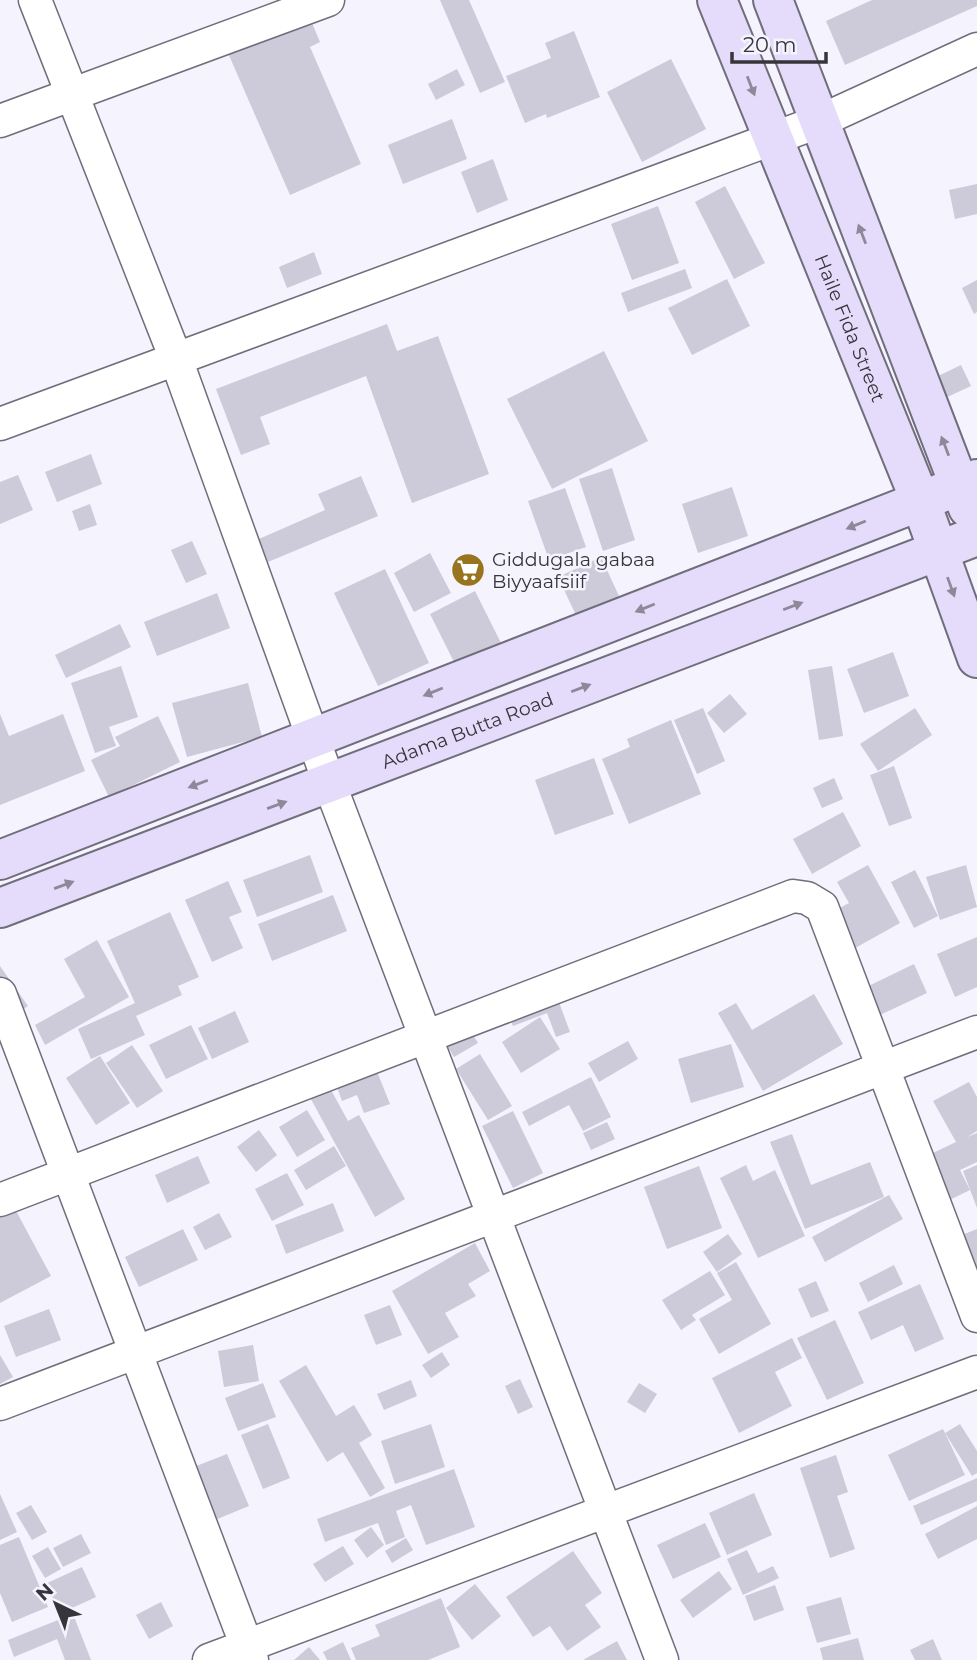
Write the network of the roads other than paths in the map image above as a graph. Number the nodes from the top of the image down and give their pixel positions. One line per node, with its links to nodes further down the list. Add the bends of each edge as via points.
1 (35, 0): 6 (street)
2 (328, 0): 6 (street)
3 (717, 0): 9 (street, Haile Fida Street, one-way to 9)
4 (773, 0): 8 (street)
5 (977, 49): 8 (street)
6 (72, 94): 7 (street); 10 (street)
7 (0, 121)
8 (818, 122): 9 (street); 12 (street, one-way to 8)
9 (771, 137): 10 (street); 13 (street, Haile Fida Street)
10 (176, 359): 11 (street); 17 (street)
11 (0, 424)
12 (969, 483): 13 (street); 14 (street)
13 (920, 500): 15 (street, Haile Fida Street); 17 (street, one-way to 17)
14 (977, 535): 15 (street, Adama Butta Road)
15 (937, 550): 16 (street, Haile Fida Street, one-way to 16); 18 (street, Adama Butta Road, one-way to 15)
16 (977, 658)
17 (314, 739): 18 (street); 19 (street, one-way to 19)
18 (330, 785): 20 (street, Adama Butta Road, one-way to 18); 23 (street)
19 (0, 860)
20 (0, 908)
21 (0, 994): 25 (street)
22 (977, 1032): 24 (street)
23 (426, 1036): 24 (street, via 793,896 822,906); 25 (street); 27 (street)
24 (883, 1068): 27 (street); 28 (street)
25 (67, 1176): 26 (street); 29 (street)
26 (0, 1200)
27 (494, 1216): 29 (street); 32 (street)
28 (977, 1316)
29 (135, 1353): 31 (street); 33 (street)
30 (977, 1372): 32 (street)
31 (0, 1404)
32 (605, 1512): 33 (street); 35 (street)
33 (249, 1653): 34 (street)
34 (209, 1660)
35 (662, 1660)

